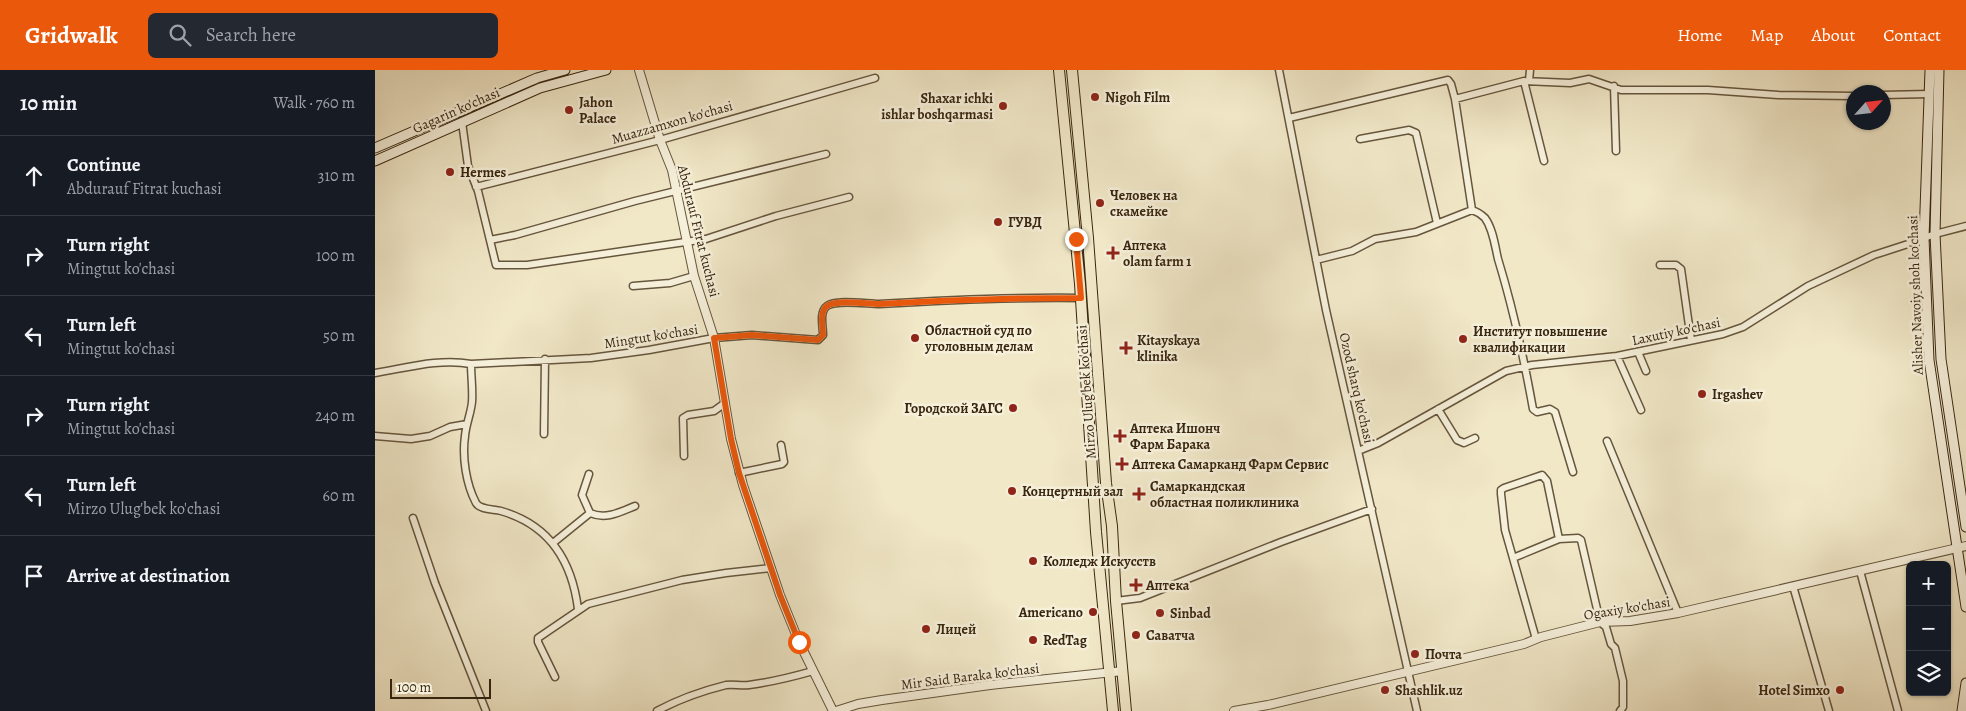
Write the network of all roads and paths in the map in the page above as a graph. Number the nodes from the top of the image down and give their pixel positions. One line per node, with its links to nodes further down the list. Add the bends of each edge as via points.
1 (565, 70): 21 (main road, Gagarin ko'chasi, via 537,78)
2 (606, 70): 18 (main road, Gagarin ko'chasi, via 540,88)
3 (639, 70): 20 (street, Abdurauf Fitrat kuchasi)
4 (1059, 70): 40 (main road, Mirzo Ulug'bek ko'chasi)
5 (1072, 70): 76 (main road, Mirzo Ulug'bek ko'chasi)
6 (1279, 70): 17 (street, Ozod sharq ko'chasi)
7 (1530, 70): 11 (street)
8 (1930, 70): 13 (main road, Alisher Navoiy shoh ko'chasi)
9 (1939, 70): 32 (main road, Alisher Navoiy shoh ko'chasi)
10 (875, 78): 20 (street, Muazzamxon ko'chasi)
11 (1527, 81): 12 (street, via 1570,83 1589,79); 16 (street); 24 (street)
12 (1614, 86): 15 (street, via 1621,90); 22 (street)
13 (1929, 94): 14 (street); 33 (main road, Alisher Navoiy shoh ko'chasi)
14 (1891, 95)
15 (1846, 96)
16 (1455, 100): 17 (street, via 1451,84 1446,80); 29 (street)
17 (1289, 118): 36 (street, Ozod sharq ko'chasi)
18 (461, 122): 25 (main road, Gagarin ko'chasi); 26 (street, via 468,166)
19 (1360, 139): 30 (street, via 1409,130 1416,133)
20 (660, 140): 26 (street, Muazzamxon ko'chasi); 27 (street, Abdurauf Fitrat kuchasi)
21 (375, 148)
22 (1615, 151)
23 (826, 154): 27 (street)
24 (1544, 160)
25 (375, 161)
26 (476, 186): 34 (street)
27 (677, 192): 34 (street); 35 (street, Abdurauf Fitrat kuchasi)
28 (849, 197): 35 (street)
29 (1472, 210): 30 (street); 47 (street, via 1485,219 1490,229)
30 (1437, 223): 36 (street, via 1415,232 1375,239 1352,251)
31 (1966, 226): 32 (street, Laxutiy ko'chasi)
32 (1935, 234): 33 (street, Laxutiy ko'chasi); 68 (main road, Alisher Navoiy shoh ko'chasi, via 1941,359)
33 (1924, 238): 42 (street, Laxutiy ko'chasi, via 1874,255 1808,286 1743,327); 71 (main road, Alisher Navoiy shoh ko'chasi, via 1929,360)
34 (490, 240): 35 (street, via 496,265 527,266)
35 (686, 242): 38 (street, Abdurauf Fitrat kuchasi)
36 (1316, 260): 59 (street, Ozod sharq ko'chasi)
37 (1660, 265): 42 (street, via 1676,265 1681,269)
38 (694, 276): 39 (street, via 670,284); 41 (street, Abdurauf Fitrat kuchasi)
39 (633, 286)
40 (1081, 298): 41 (street, Mingtut ko'chasi, via 835,302 822,312 823,335 818,340 752,335); 85 (main road, Mirzo Ulug'bek ko'chasi)
41 (714, 338): 45 (street, Mingtut ko'chasi, via 624,354); 50 (street, Abdurauf Fitrat kuchasi)
42 (1691, 340): 43 (street, Laxutiy ko'chasi)
43 (1638, 352): 44 (street, Laxutiy ko'chasi); 48 (street)
44 (1617, 356): 47 (street, Laxutiy ko'chasi); 52 (street)
45 (545, 359): 46 (street, Mingtut ko'chasi); 54 (street)
46 (471, 364): 49 (street, Mingtut ko'chasi, via 439,363); 53 (street, via 472,401)
47 (1525, 366): 51 (street, Laxutiy ko'chasi, via 1506,370); 61 (street, via 1533,409 1555,412)
48 (1646, 371)
49 (375, 373)
50 (725, 404): 60 (street, via 714,411 683,418); 62 (street, Abdurauf Fitrat kuchasi)
51 (1438, 408): 56 (street, via 1457,440 1463,443); 59 (street, Laxutiy ko'chasi, via 1378,443)
52 (1641, 410)
53 (467, 424): 55 (street, via 450,427 431,436); 70 (street, via 463,455 478,506 526,521)
54 (544, 434)
55 (375, 436)
56 (1475, 438)
57 (1607, 441): 79 (street)
58 (781, 445): 62 (street, via 782,464)
59 (1359, 450): 65 (street, Ozod sharq ko'chasi)
60 (684, 456)
61 (1573, 472)
62 (739, 473): 73 (street, Abdurauf Fitrat kuchasi)
63 (589, 474): 66 (street, via 582,495)
64 (635, 506): 66 (street, via 607,516)
65 (1372, 509): 76 (street, via 1140,598); 84 (street, Ozod sharq ko'chasi)
66 (590, 513): 70 (street)
67 (413, 518): 88 (street, via 435,584)
68 (1966, 527)
69 (1559, 539): 72 (street); 72 (street, via 1545,477 1542,475 1505,488 1501,494 1505,530); 80 (street, via 1581,540)
70 (553, 542): 78 (street, via 565,560)
71 (1962, 547): 74 (street, Ogaxiy ko'chasi); 77 (main road, Alisher Navoiy shoh ko'chasi)
72 (1513, 558): 81 (street)
73 (771, 568): 78 (street, via 681,580); 82 (street, Abdurauf Fitrat kuchasi)
74 (1860, 571): 75 (street, Ogaxiy ko'chasi); 97 (street)
75 (1793, 586): 79 (street, Ogaxiy ko'chasi); 96 (street)
76 (1116, 602): 83 (main road, Mirzo Ulug'bek ko'chasi)
77 (1966, 607)
78 (578, 609): 86 (street, via 538,638)
79 (1678, 613): 80 (street, Ogaxiy ko'chasi)
80 (1601, 622): 81 (street, Ogaxiy ko'chasi); 95 (street, via 1615,648 1623,681 1623,707)
81 (1536, 639): 84 (street, Ogaxiy ko'chasi)
82 (813, 671): 89 (street, via 777,681 710,689); 90 (street, Abdurauf Fitrat kuchasi)
83 (1123, 671): 85 (street, Mir Said Baraka ko'chasi); 92 (main road, Mirzo Ulug'bek ko'chasi)
84 (1407, 672): 93 (street, Ogaxiy ko'chasi); 94 (street, Ozod sharq ko'chasi)
85 (1109, 673): 90 (street, Mir Said Baraka ko'chasi, via 990,685 858,704); 91 (main road, Mirzo Ulug'bek ko'chasi)
86 (555, 677)
87 (1966, 683): 98 (main road)
88 (487, 711)
89 (657, 711)
90 (835, 711)
91 (1113, 711)
92 (1126, 711)
93 (1234, 711)
94 (1417, 711)
95 (1620, 711)
96 (1829, 711)
97 (1898, 711)
98 (1962, 711)

